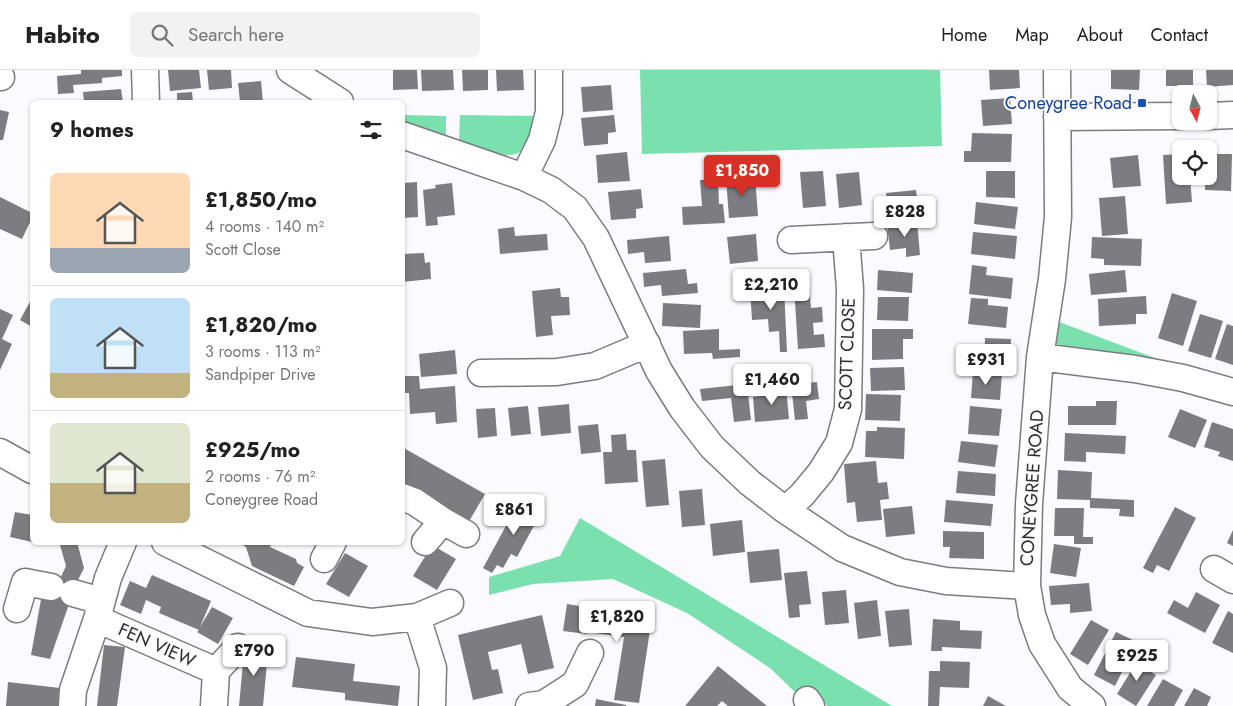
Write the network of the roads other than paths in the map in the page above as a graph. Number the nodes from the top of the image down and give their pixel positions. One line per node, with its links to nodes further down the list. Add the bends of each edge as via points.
1 (145, 70): 5 (street)
2 (290, 70): 6 (street)
3 (549, 70): 12 (street, via 550,112 542,140)
4 (1057, 70): 10 (street, CONEYGREE ROAD)
5 (146, 100)
6 (337, 100)
7 (1233, 115): 9 (street)
8 (1172, 116): 10 (street)
9 (1218, 116)
10 (1057, 117): 17 (street, CONEYGREE ROAD, via 1058,217)
11 (405, 136): 12 (street)
12 (524, 177): 16 (street, via 551,190 575,208 596,238)
13 (874, 236): 14 (street)
14 (846, 237): 15 (street); 23 (street, SCOTT CLOSE, via 850,289 848,409 840,443 802,495)
15 (791, 238)
16 (647, 344): 18 (street, via 595,366 558,372); 23 (street, via 682,408 712,448 750,484)
17 (1040, 357): 19 (street, via 1135,369); 30 (street, CONEYGREE ROAD)
18 (481, 373)
19 (1233, 392)
20 (0, 452): 21 (street)
21 (30, 469)
22 (405, 498): 24 (street)
23 (785, 510): 30 (street, via 842,548 900,572 946,581)
24 (443, 521): 25 (street); 26 (street)
25 (466, 534)
26 (425, 542)
27 (121, 545): 33 (street, FEN VIEW)
28 (178, 545): 29 (street)
29 (199, 550): 34 (street, via 308,613 372,622)
30 (1026, 586): 42 (street, CONEYGREE ROAD, via 1042,644 1070,688)
31 (450, 603): 34 (street)
32 (17, 609): 33 (street, via 25,582 62,590)
33 (99, 610): 37 (street, FEN VIEW); 38 (street, FEN VIEW, via 73,690)
34 (417, 617): 40 (street, via 433,668)
35 (238, 647): 37 (street, FEN VIEW)
36 (590, 653): 41 (street, via 575,684 544,704)
37 (216, 671): 39 (street, FEN VIEW)
38 (72, 706)
39 (214, 706)
40 (435, 706)
41 (529, 706)
42 (1092, 706)

